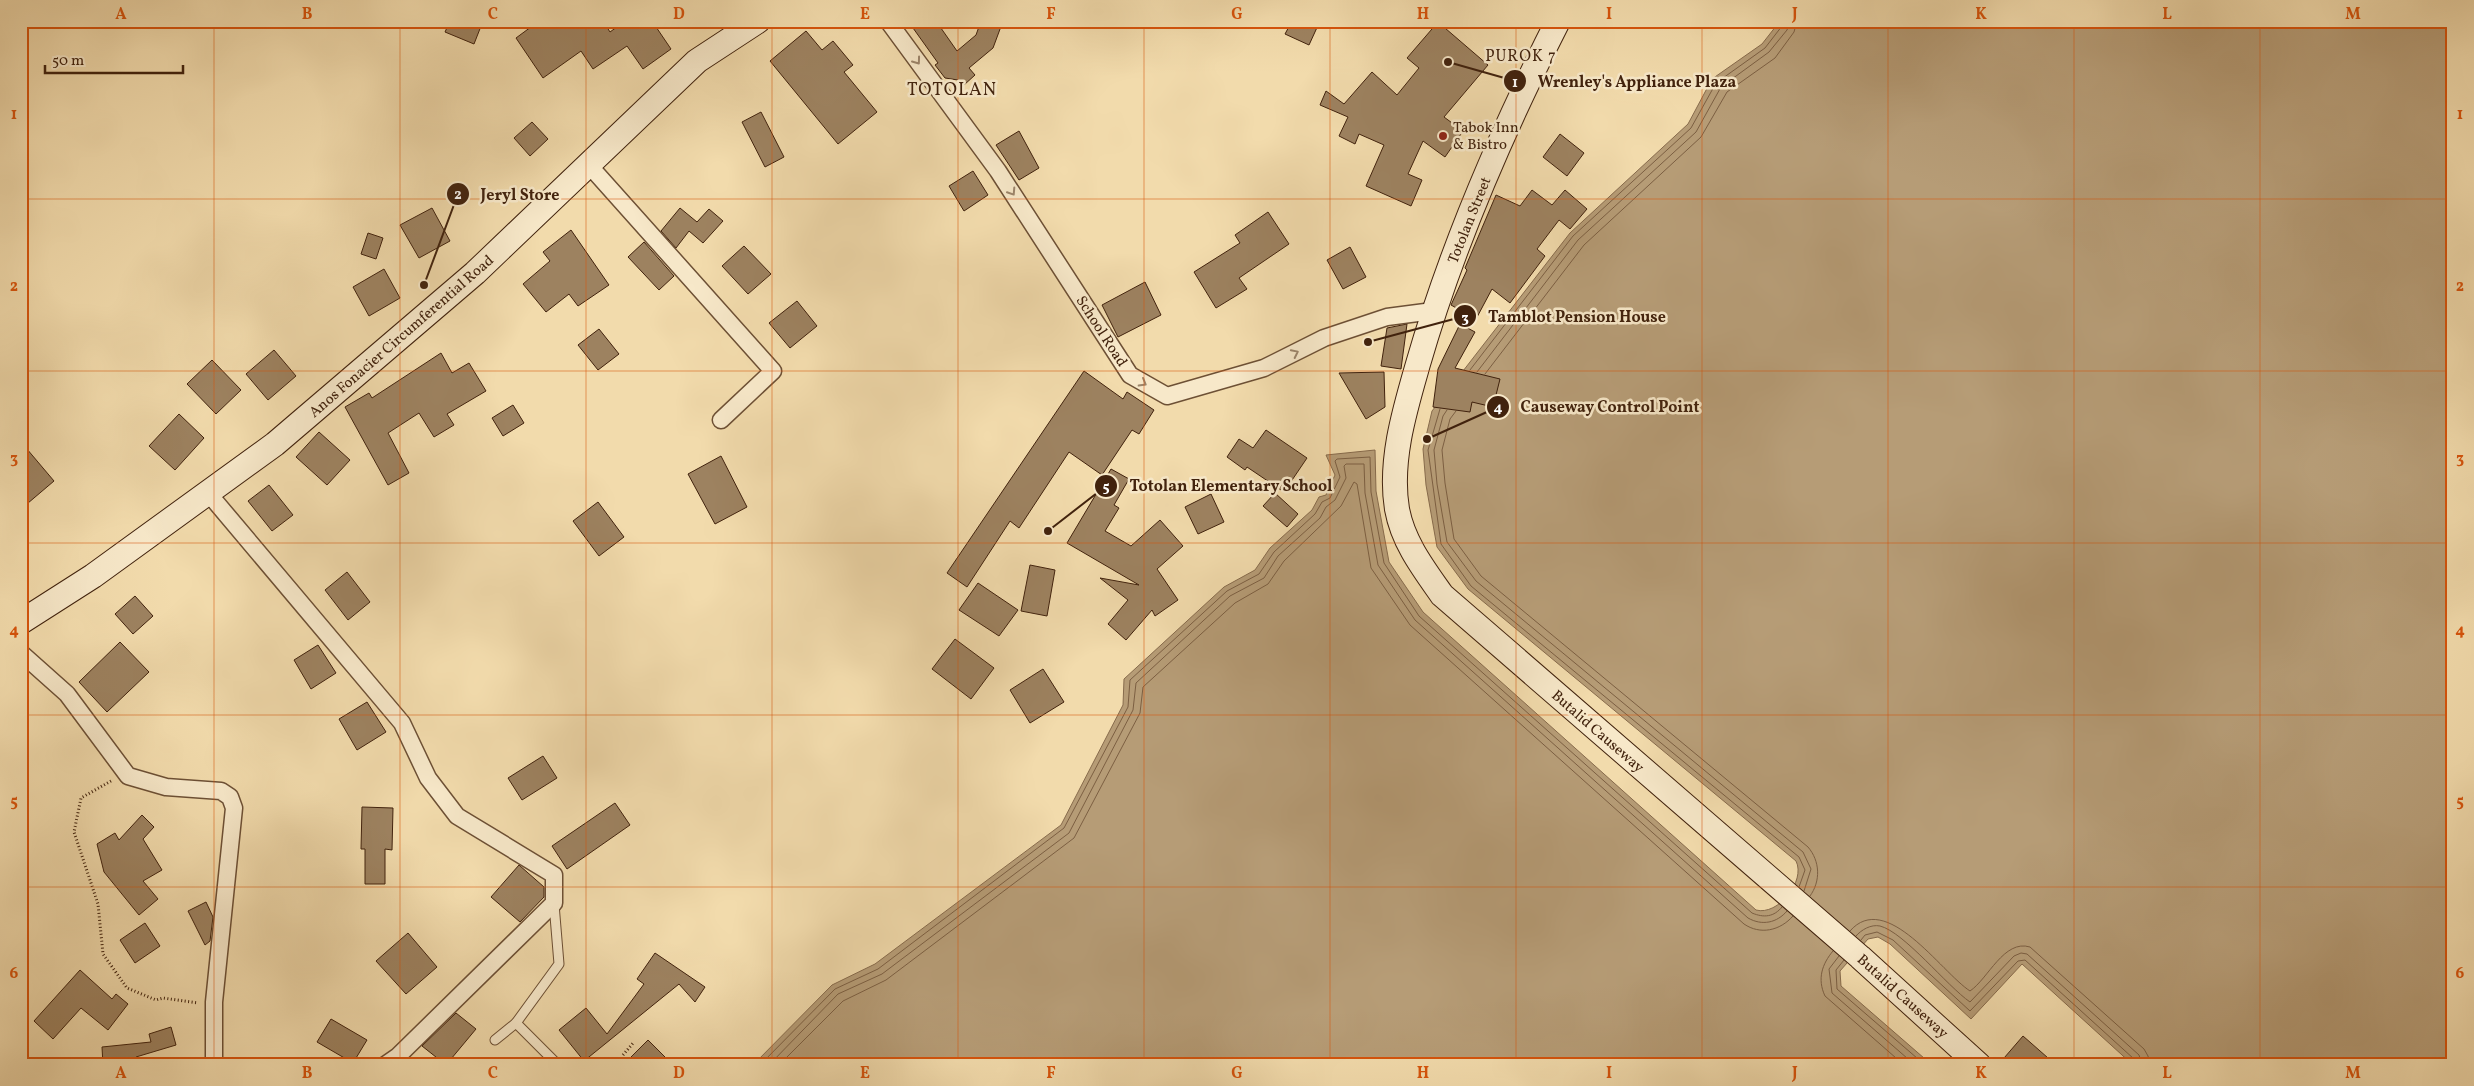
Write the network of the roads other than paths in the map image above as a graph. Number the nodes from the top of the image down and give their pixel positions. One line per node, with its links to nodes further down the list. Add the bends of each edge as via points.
1 (758, 21): 4 (main road, Anos Fonacier Circumferential Road, via 696,61)
2 (888, 21): 5 (street, School Road, one-way to 5, via 998,171 1130,375 1167,396 1264,368 1324,338 1387,317)
3 (1558, 21): 5 (main road, Totolan Street, via 1525,85)
4 (588, 164): 6 (street, via 773,371); 7 (main road, Anos Fonacier Circumferential Road, via 476,273 374,362)
5 (1433, 311): 16 (main road, Butalid Causeway, via 1404,411 1396,468 1397,509 1412,554 1442,595 1860,957)
6 (721, 420)
7 (209, 494): 8 (main road, Anos Fonacier Circumferential Road); 10 (street, via 402,723 428,778 457,816 554,875)
8 (21, 622)
9 (21, 653): 13 (street, via 68,694 128,776 166,787 221,791 230,797 234,808 214,1002)
10 (554, 903): 11 (lane, via 559,964); 14 (street)
11 (516, 1023): 12 (lane); 15 (lane)
12 (495, 1040)
13 (214, 1065)
14 (385, 1065)
15 (558, 1065)
16 (1979, 1065)

